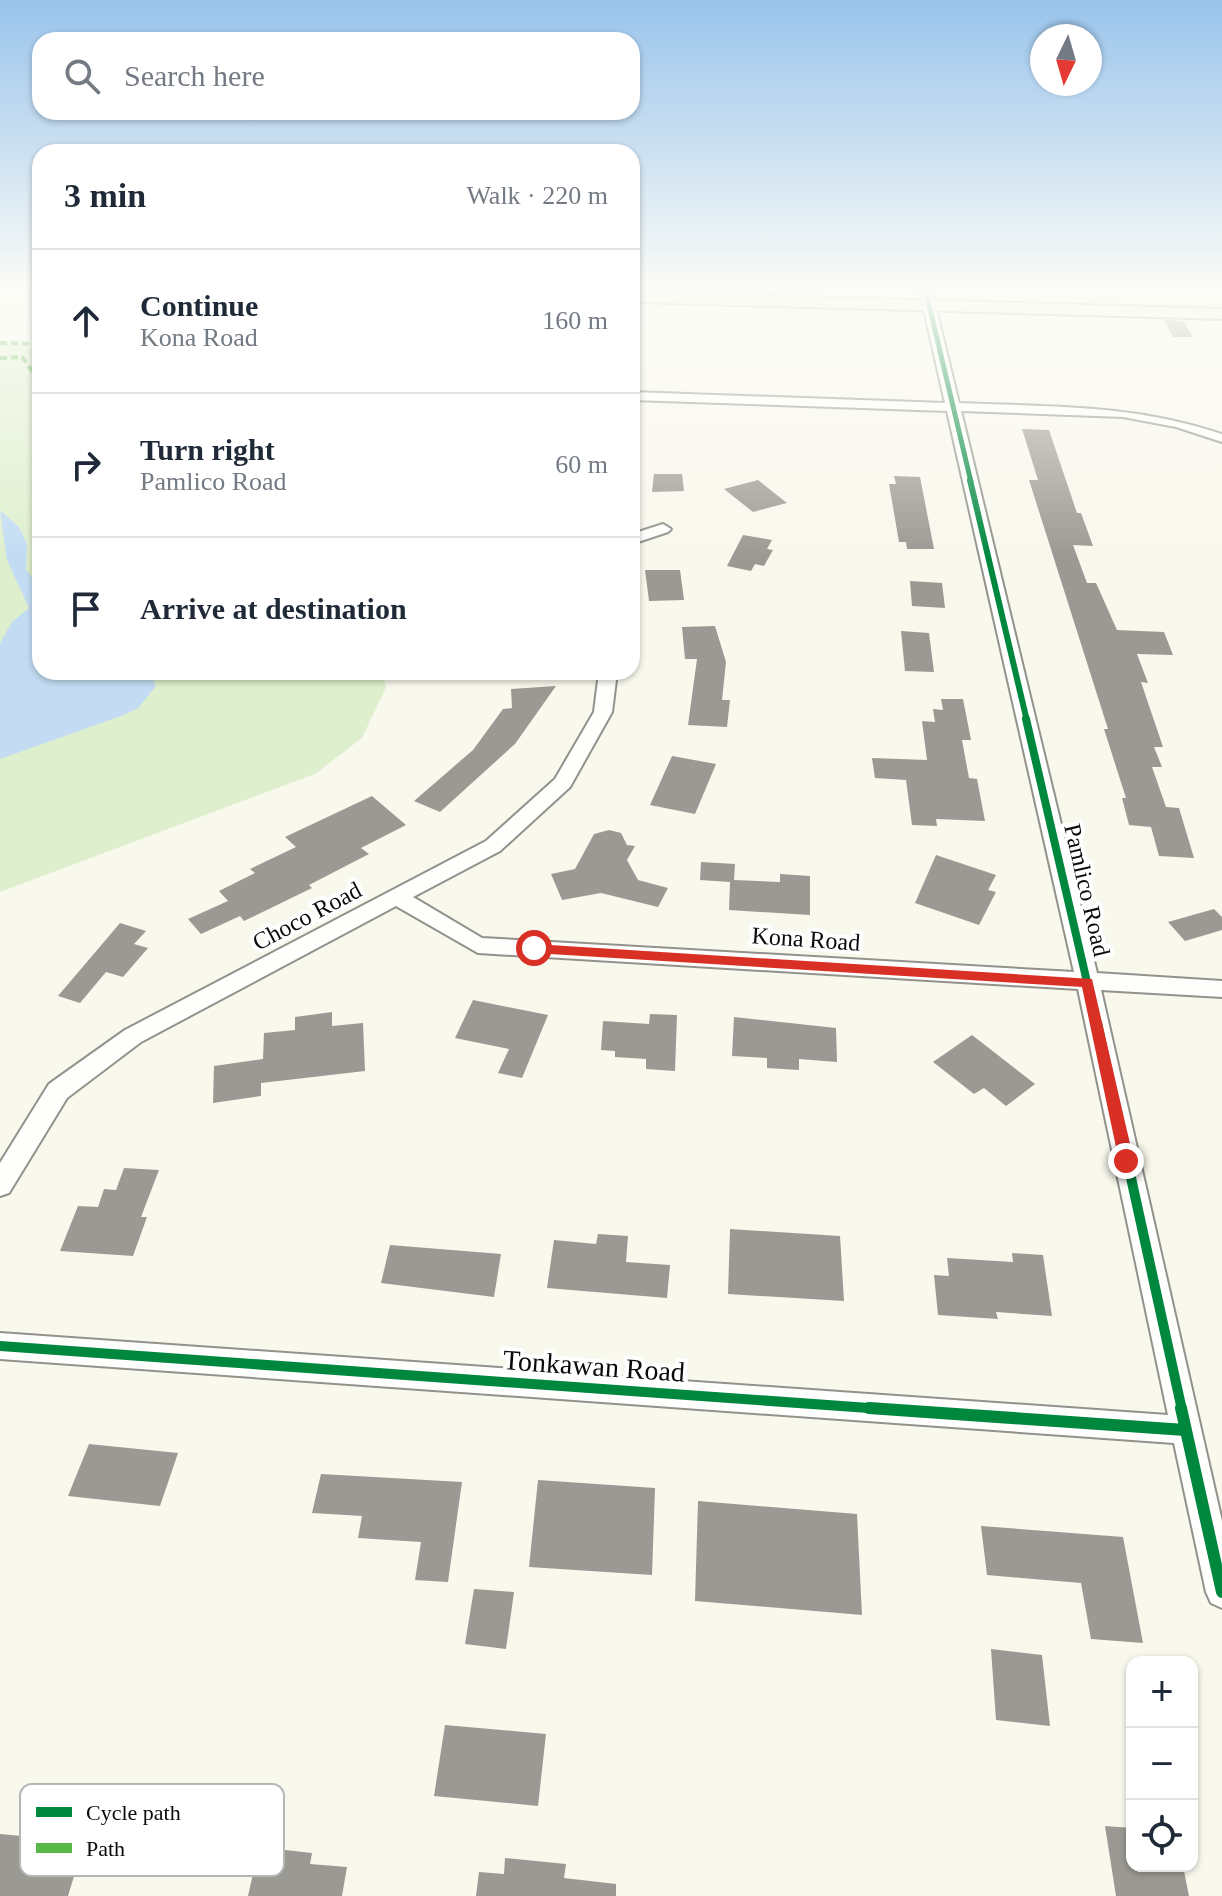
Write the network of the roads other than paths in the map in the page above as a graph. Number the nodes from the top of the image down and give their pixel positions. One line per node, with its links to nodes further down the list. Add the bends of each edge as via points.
1 (948, 380): 3 (street, Pamlico Road)
2 (640, 396): 3 (street)
3 (955, 408): 4 (street, via 1123,413); 9 (street, Pamlico Road)
4 (1222, 438)
5 (663, 529): 6 (street)
6 (640, 536)
7 (607, 680): 8 (street, Choco Road, via 603,712 563,783 493,846)
8 (399, 898): 9 (street, Kona Road, via 478,945); 11 (street, Choco Road, via 133,1036 58,1091)
9 (1088, 983): 10 (street, Kona Road); 13 (street, Pamlico Road)
10 (1222, 989)
11 (0, 1185)
12 (0, 1346): 13 (street, Tonkawan Road)
13 (1185, 1430): 14 (street, Pamlico Road)
14 (1222, 1592)

